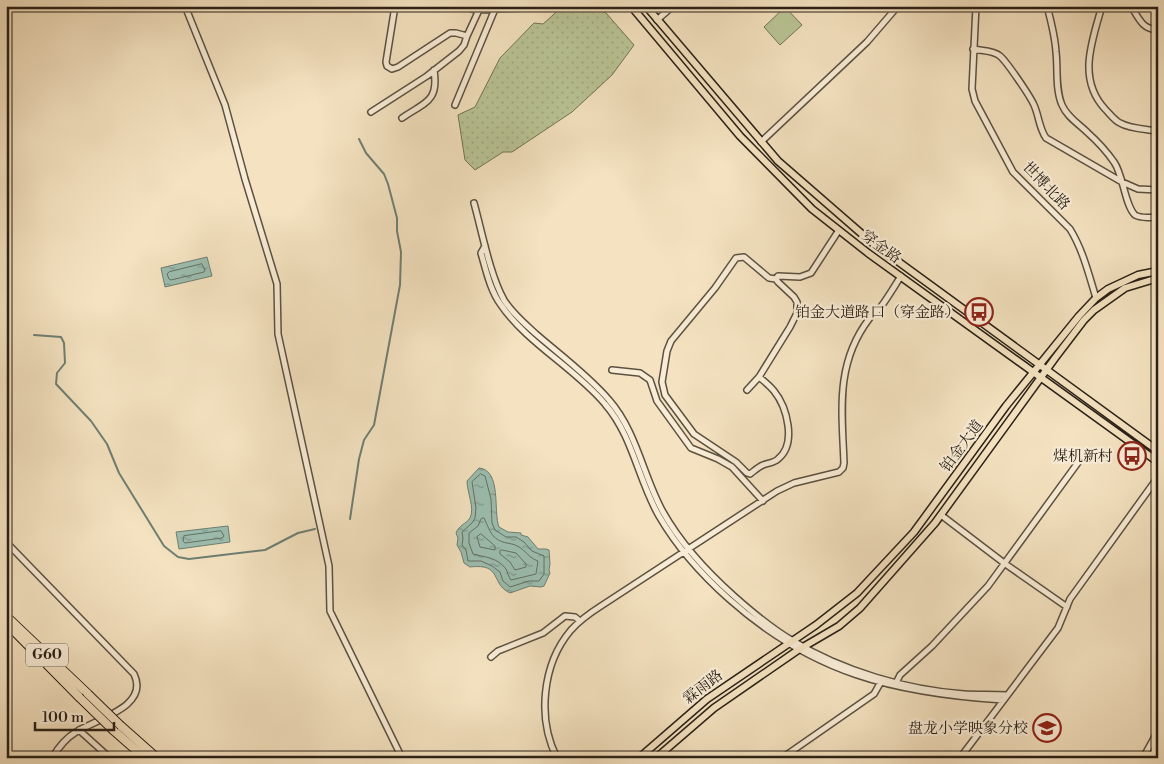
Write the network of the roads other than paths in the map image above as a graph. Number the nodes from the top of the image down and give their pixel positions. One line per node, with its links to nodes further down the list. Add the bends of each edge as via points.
1 (184, 6): 70 (street, via 225,104 277,284 278,334 329,566 330,611)
2 (395, 6): 17 (street, via 387,66 398,67 450,34)
3 (463, 6): 13 (street)
4 (525, 6): 14 (street)
5 (631, 6): 29 (main road, 穿金路, via 740,136 812,209)
6 (646, 6): 15 (main road, 穿金路)
7 (673, 6): 15 (street)
8 (898, 6): 24 (street, via 867,42)
9 (976, 6): 18 (street, 世博北路)
10 (1047, 6): 25 (street, via 1062,104 1114,162)
11 (1102, 6): 23 (street, via 1090,56 1090,82 1094,94 1120,123)
12 (1131, 6): 16 (street, via 1142,24)
13 (479, 10): 14 (street); 17 (street)
14 (494, 10): 20 (street)
15 (657, 20): 24 (main road, 穿金路)
16 (1158, 28)
17 (467, 36): 19 (street, via 459,51)
18 (973, 49): 25 (street, via 1000,56 1034,105 1046,138); 34 (street, 世博北路, via 972,89 975,101 1013,172 1074,235)
19 (434, 70): 21 (street); 22 (street, via 436,84 431,99)
20 (455, 105)
21 (371, 112)
22 (402, 118)
23 (1158, 131)
24 (761, 142): 35 (main road, 穿金路, via 778,161 870,241)
25 (1122, 182): 26 (street, via 1138,189); 28 (street, via 1137,216)
26 (1158, 190)
27 (474, 203): 49 (street, via 505,302 620,414 640,453 663,513)
28 (1158, 217)
29 (839, 230): 31 (main road, 穿金路); 33 (street, via 811,272 800,277 781,275)
30 (1158, 271): 34 (main road, 铂金大道, via 1138,275)
31 (901, 276): 38 (main road, 穿金路); 46 (street, via 879,310 869,318 846,365 841,400 843,468 833,474 794,483)
32 (1158, 278): 37 (main road, 铂金大道, via 1125,288 1094,310)
33 (776, 279): 39 (street, via 798,302 798,307 790,327); 39 (street, via 769,278 744,257 736,258 671,341 662,382 665,395 694,434 750,474 778,459 786,448 788,435 779,400)
34 (1096, 298): 35 (main road, 铂金大道)
35 (1039, 365): 37 (main road, 穿金路); 38 (main road, 铂金大道)
36 (612, 370): 46 (street, via 640,373 650,380 657,400 691,448 732,467)
37 (1046, 370): 40 (main road, 铂金大道); 42 (main road, 穿金路)
38 (1034, 372): 40 (main road, 穿金路); 55 (main road, 铂金大道, via 895,553 857,593)
39 (760, 377): 41 (street)
40 (1041, 378): 44 (main road, 穿金路); 47 (main road, 铂金大道)
41 (748, 390)
42 (1158, 451)
43 (1085, 453): 50 (street)
44 (1158, 462)
45 (1158, 477): 51 (street)
46 (763, 501): 49 (street)
47 (941, 514): 50 (street); 56 (main road, 铂金大道, via 860,608 839,626)
48 (6, 542): 62 (street, via 134,674 138,683 138,690 123,708)
49 (687, 550): 53 (street); 55 (street, via 717,581)
50 (1004, 563): 51 (street); 59 (street, via 988,586 900,675)
51 (1067, 607): 60 (street, via 1058,628)
52 (6, 616): 69 (highway, G60, bridge)
53 (580, 621): 57 (street, via 565,616 544,633 498,651); 71 (street, via 559,650 545,694 546,722)
54 (6, 623): 68 (highway, G60, bridge)
55 (790, 642): 56 (street); 72 (main road, 霖雨路, via 707,699)
56 (801, 649): 58 (street, via 830,666); 73 (main road, 霖雨路, via 714,708)
57 (491, 657)
58 (882, 681): 59 (street); 61 (street, via 936,694); 74 (street, via 874,694)
59 (896, 683): 60 (street, via 955,693)
60 (1007, 695): 61 (street)
61 (1003, 700): 75 (street)
62 (79, 730): 66 (street); 67 (street)
63 (1158, 731): 76 (street)
64 (6, 750): 65 (street)
65 (9, 758)
66 (52, 758)
67 (110, 758)
68 (145, 758)
69 (157, 758)
70 (402, 758)
71 (557, 758)
72 (639, 758)
73 (656, 758)
74 (782, 758)
75 (960, 758)
76 (1143, 758)

